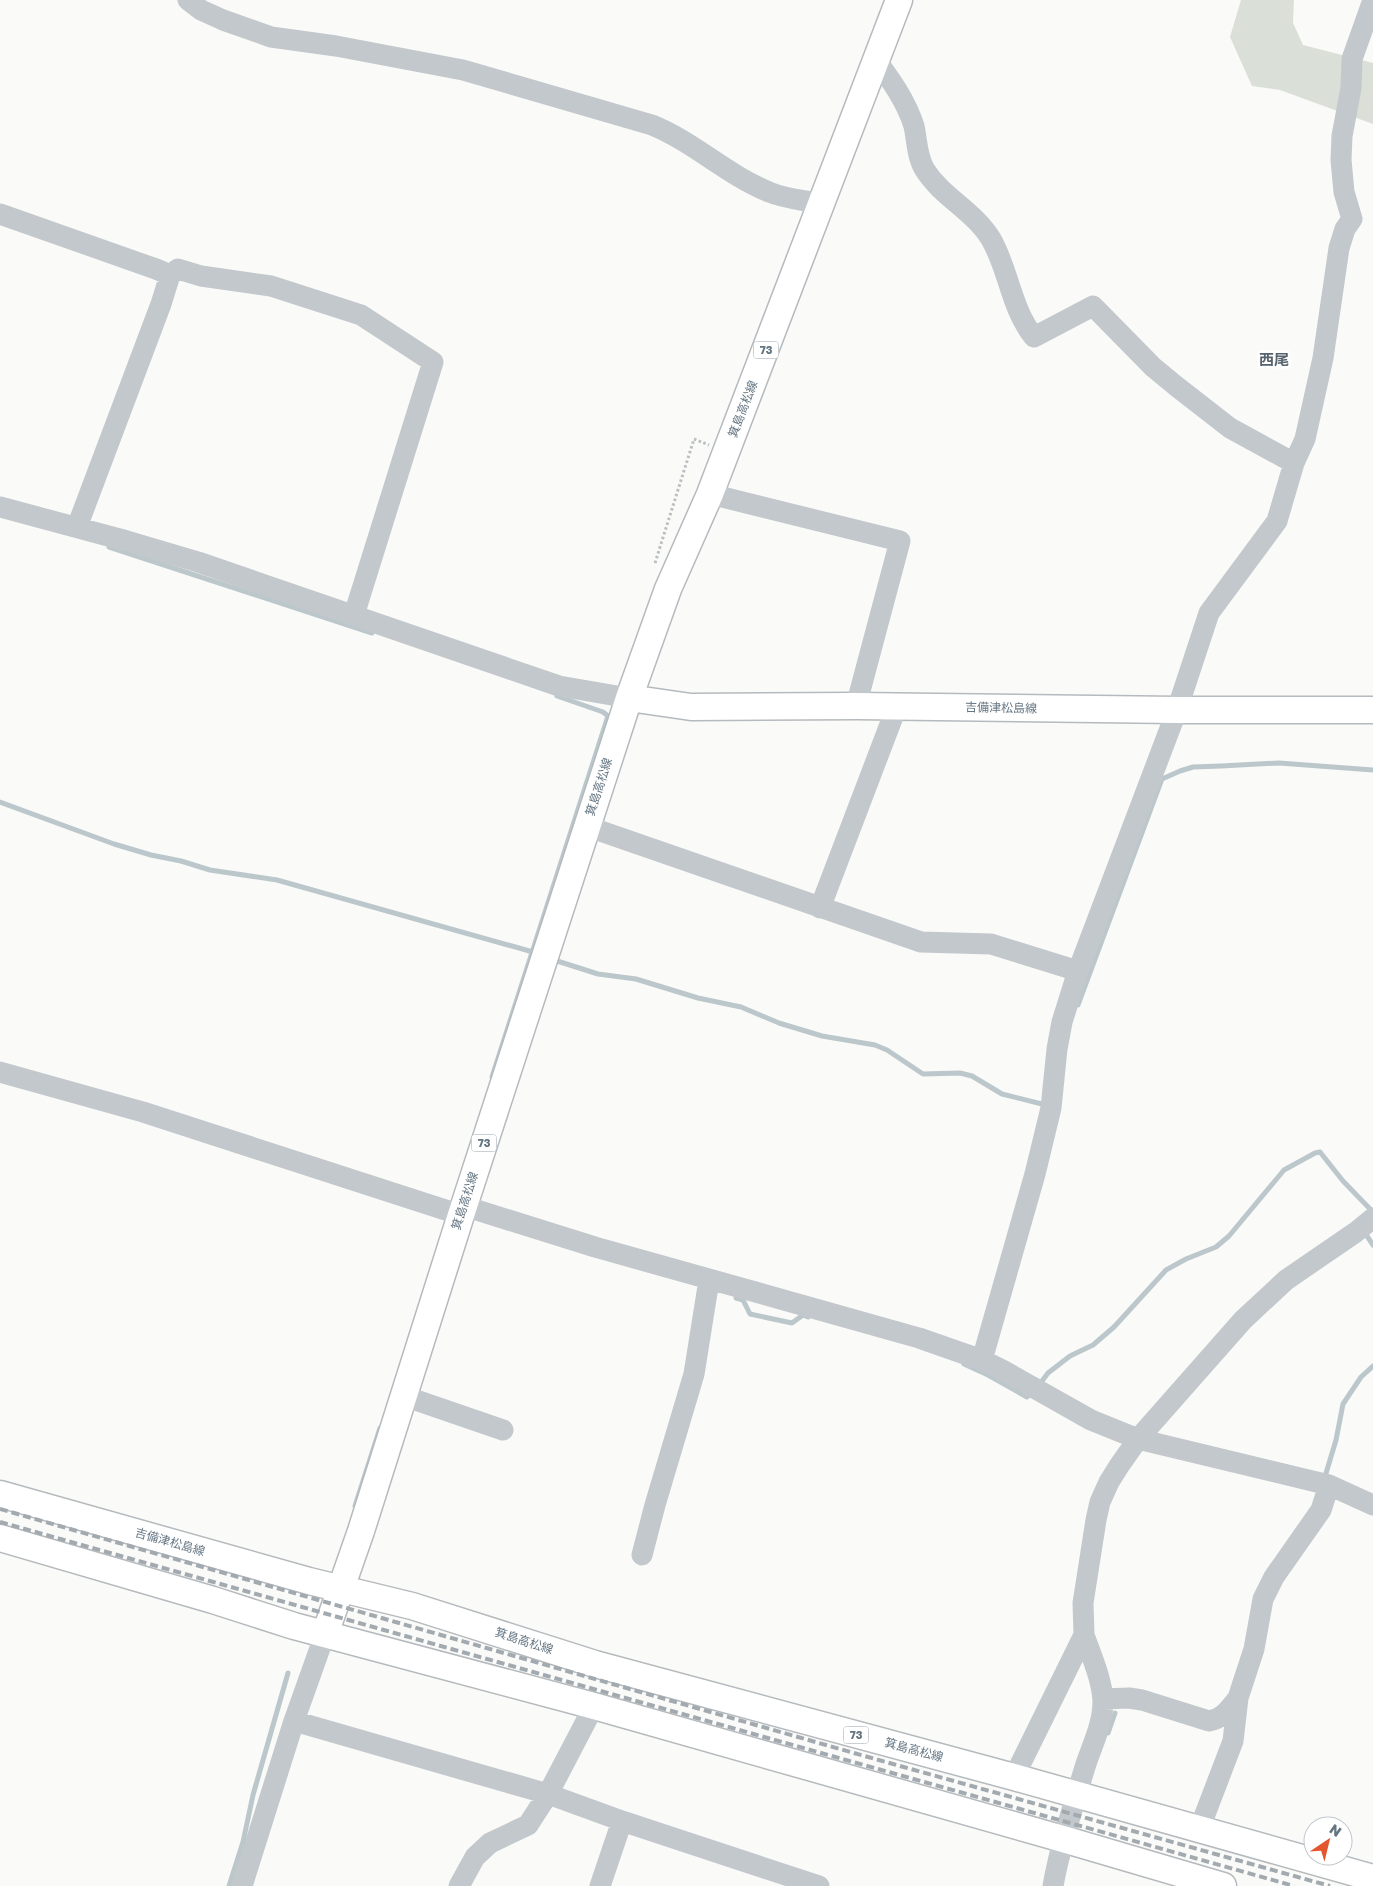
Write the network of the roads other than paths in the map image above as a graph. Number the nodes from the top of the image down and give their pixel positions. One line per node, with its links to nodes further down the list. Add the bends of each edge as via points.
1 (188, 0): 5 (street, via 208,13 271,37 463,70 652,126 671,133 770,193)
2 (899, 0): 4 (main road, 箕島高松線 / 73)
3 (1373, 0): 8 (street, via 1352,59 1351,88 1342,136 1344,192 1352,219 1339,248 1321,367 1305,439)
4 (876, 60): 5 (main road, 箕島高松線 / 73); 8 (street, via 905,104 924,169 990,238 1024,324 1034,337 1094,306 1176,386 1230,428)
5 (822, 204): 9 (main road, 箕島高松線 / 73)
6 (0, 214): 7 (street)
7 (170, 275): 11 (street); 12 (street, via 178,269 201,276 271,286 308,297 361,315 433,362)
8 (1294, 463): 16 (street, via 1276,521 1209,612)
9 (710, 494): 13 (main road, 箕島高松線 / 73, via 668,589); 14 (street, via 900,541)
10 (0, 507): 11 (street)
11 (77, 527): 12 (street, via 198,562)
12 (354, 615): 13 (street, via 559,686)
13 (629, 698): 14 (main road, 吉備津松島線, via 690,707); 18 (main road, 箕島高松線 / 73)
14 (856, 706): 15 (main road, 吉備津松島線)
15 (897, 706): 16 (main road, 吉備津松島線); 19 (street)
16 (1176, 710): 17 (main road, 吉備津松島線); 20 (street)
17 (1373, 710)
18 (586, 826): 19 (street); 22 (main road, 箕島高松線 / 73)
19 (820, 908): 20 (street, via 921,942 991,944)
20 (1078, 971): 25 (street, via 1062,1022 1052,1106)
21 (0, 1072): 22 (street, via 143,1112)
22 (455, 1211): 24 (street, via 595,1247); 26 (main road, 箕島高松線 / 73)
23 (1373, 1218): 28 (street, via 1286,1280 1250,1313)
24 (708, 1285): 25 (street, via 919,1338); 33 (street, via 694,1374)
25 (982, 1360): 28 (street, via 1091,1420)
26 (404, 1396): 27 (street); 34 (main road, 箕島高松線 / 73)
27 (503, 1430)
28 (1138, 1439): 29 (street); 36 (street, via 1109,1482 1100,1502 1083,1603)
29 (1322, 1483): 31 (street); 37 (street, via 1321,1510 1267,1588 1254,1649)
30 (0, 1494): 34 (main road, 吉備津松島線)
31 (1373, 1505)
32 (0, 1538): 35 (main road)
33 (642, 1555)
34 (341, 1589): 35 (main road, 箕島高松線 / 73); 41 (main road, 箕島高松線 / 73, via 412,1606 595,1664)
35 (325, 1634): 39 (main road); 40 (street)
36 (1084, 1634): 38 (street); 41 (street)
37 (1238, 1698): 38 (street, via 1223,1716 1209,1721 1142,1700); 45 (street, via 1232,1741)
38 (1103, 1699): 43 (street, via 1100,1726)
39 (594, 1706): 42 (street); 46 (main road)
40 (294, 1720): 42 (street); 48 (street)
41 (1014, 1778): 43 (main road, 箕島高松線 / 73)
42 (548, 1794): 44 (street); 49 (street, via 528,1826 490,1843 475,1857)
43 (1076, 1796): 45 (main road, 箕島高松線 / 73); 46 (street)
44 (622, 1822): 50 (street); 51 (street)
45 (1199, 1830): 47 (main road, 箕島高松線 / 73)
46 (1063, 1839): 52 (street); 53 (main road)
47 (1373, 1878)
48 (242, 1886)
49 (459, 1886)
50 (600, 1886)
51 (819, 1886)
52 (1053, 1886)
53 (1224, 1886)

